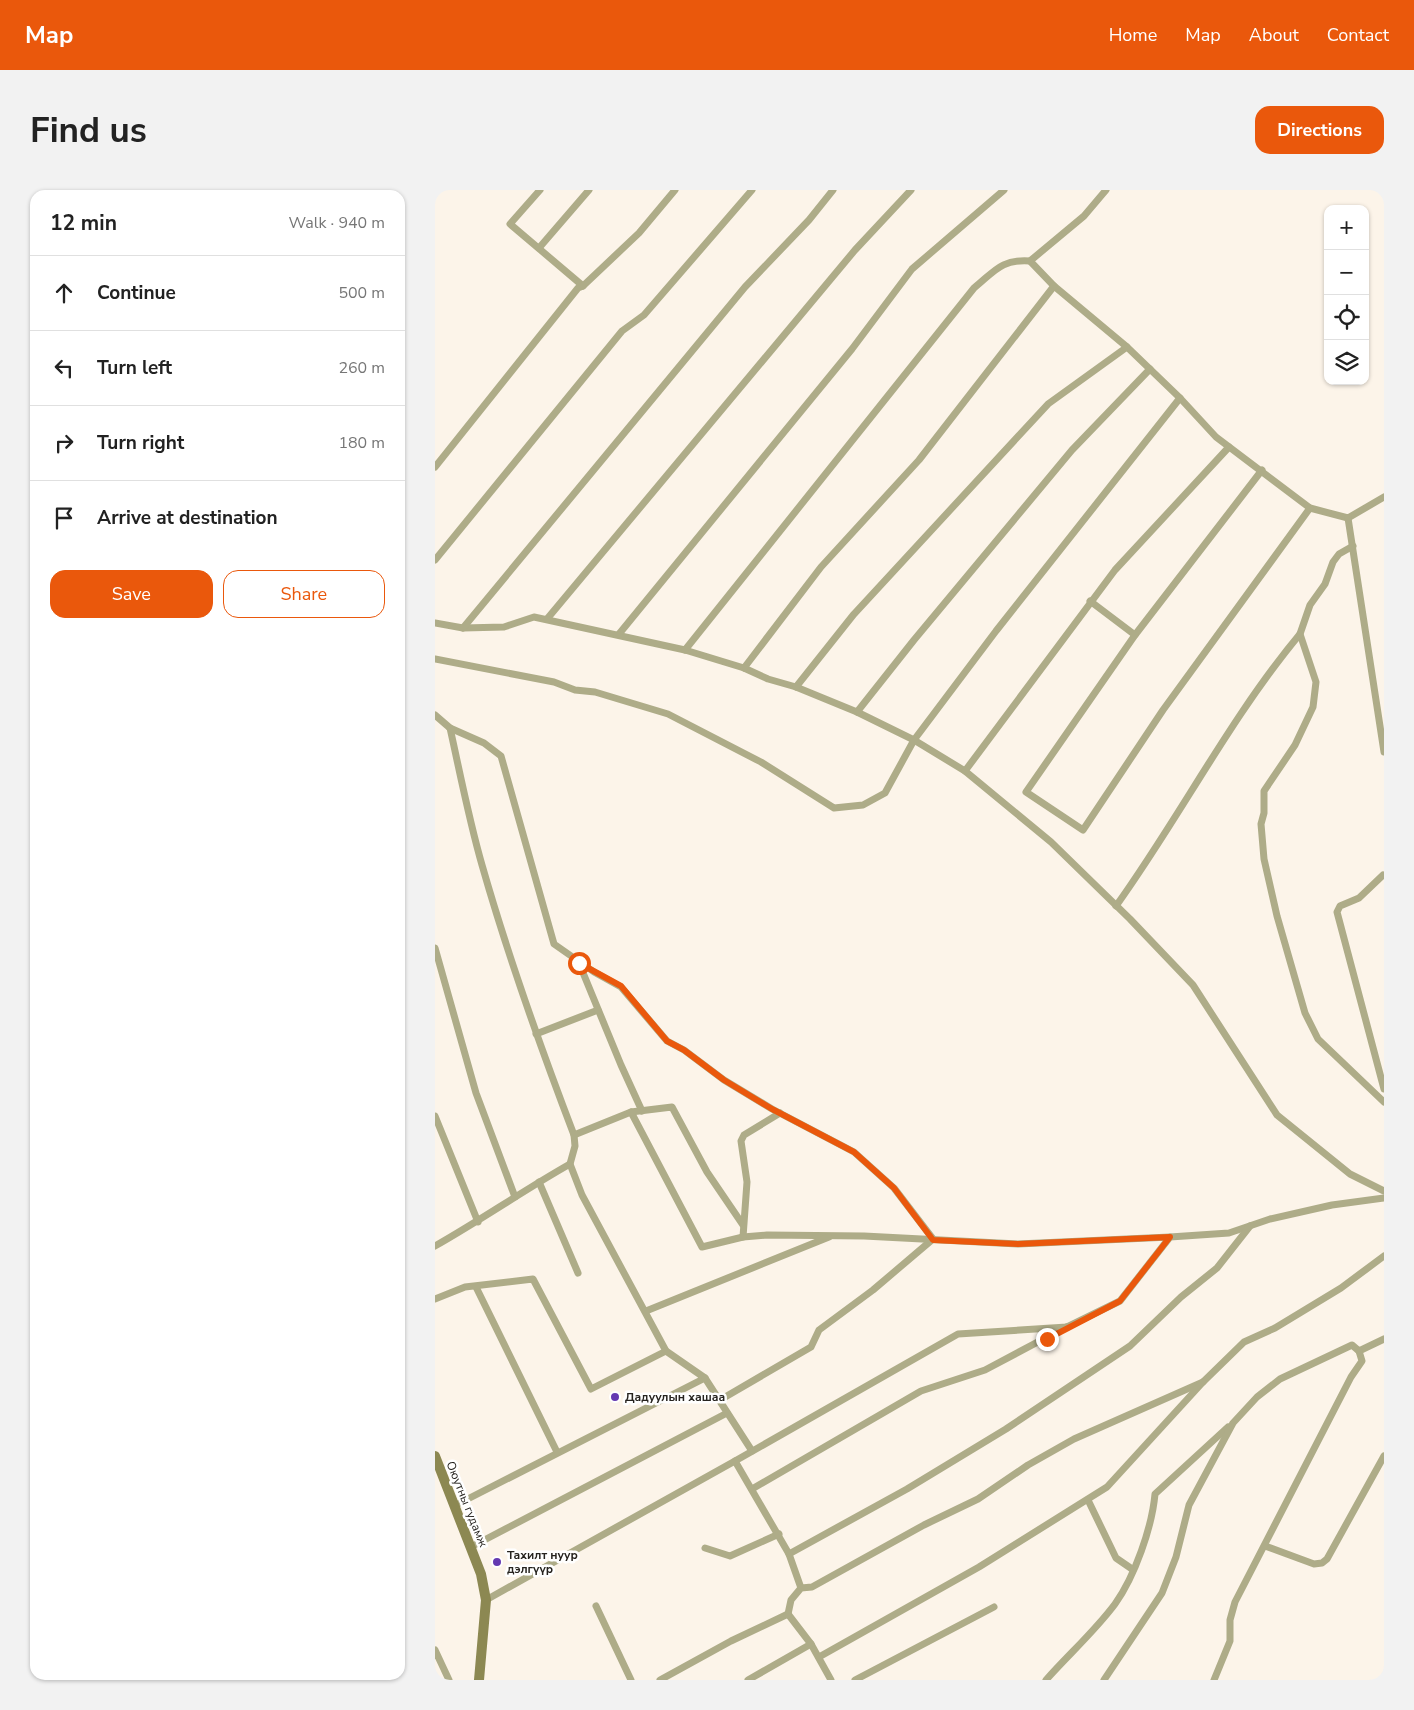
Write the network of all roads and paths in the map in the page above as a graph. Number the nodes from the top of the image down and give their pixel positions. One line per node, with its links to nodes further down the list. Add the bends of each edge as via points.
1 (540, 190): 9 (street, via 509,224)
2 (589, 190): 9 (street)
3 (675, 190): 11 (street, via 639,233)
4 (752, 190): 23 (street, via 644,315 623,331)
5 (833, 190): 27 (street, via 745,288)
6 (911, 190): 25 (street, via 855,250)
7 (1004, 190): 28 (street, via 911,269 852,349)
8 (1106, 190): 10 (street, via 1084,216)
9 (539, 248): 11 (street)
10 (1030, 261): 12 (street); 31 (street, via 1013,260 1003,264 974,288)
11 (583, 286): 17 (street, via 578,288)
12 (1054, 286): 13 (street); 33 (street, via 919,460 821,568)
13 (1127, 347): 14 (street); 34 (street, via 1048,404 854,614)
14 (1150, 369): 15 (street); 35 (street, via 1072,450)
15 (1180, 398): 16 (street); 38 (street)
16 (1229, 447): 18 (street); 24 (street)
17 (435, 467)
18 (1262, 470): 20 (street); 29 (street)
19 (1384, 497): 21 (street)
20 (1310, 508): 21 (street); 29 (street, via 1163,710 1083,830 1026,792)
21 (1348, 518): 22 (street)
22 (1353, 546): 30 (street, via 1333,562 1325,584 1310,606); 39 (street)
23 (435, 560)
24 (1090, 601): 29 (street); 40 (street)
25 (547, 619): 27 (street, via 534,617 504,627); 28 (street)
26 (435, 624): 27 (street)
27 (463, 628)
28 (619, 634): 31 (street)
29 (1135, 634)
30 (1300, 634): 43 (street, via 1270,670); 49 (street, via 1316,682 1313,707 1295,745 1264,790 1261,824 1265,859 1277,916 1305,1013 1317,1038)
31 (685, 650): 33 (street)
32 (435, 659): 38 (street, via 554,682 668,714 761,762 835,808 863,805 885,793)
33 (744, 668): 34 (street)
34 (795, 687): 35 (street)
35 (857, 712): 38 (street)
36 (435, 715): 37 (street)
37 (450, 728): 45 (street, via 484,743 501,756 554,944); 47 (street, via 482,863)
38 (914, 740): 40 (street)
39 (1384, 752)
40 (965, 771): 43 (street, via 1051,842)
41 (1384, 867): 42 (street)
42 (1383, 876): 48 (street, via 1337,912)
43 (1116, 906): 57 (street, via 1193,985 1277,1115 1350,1174)
44 (435, 948): 58 (street, via 476,1093)
45 (579, 963): 46 (street); 52 (street, via 621,986 667,1041)
46 (597, 1010): 47 (street); 50 (street)
47 (536, 1034): 54 (street)
48 (1384, 1090)
49 (1384, 1102)
50 (642, 1111): 51 (street); 61 (street, via 673,1107 707,1172)
51 (631, 1112): 54 (street); 65 (street, via 702,1247)
52 (779, 1113): 61 (street, via 744,1135 741,1141 747,1182); 66 (street, via 854,1152 894,1188)
53 (435, 1116): 60 (street)
54 (573, 1135): 55 (street, via 575,1146)
55 (570, 1164): 56 (street); 72 (street, via 582,1194)
56 (539, 1182): 58 (street); 69 (street)
57 (1384, 1191)
58 (515, 1197): 60 (street)
59 (1384, 1198): 62 (street, via 1332,1206)
60 (479, 1222): 67 (street)
61 (743, 1224): 65 (street)
62 (1251, 1225): 64 (street, via 1229,1232); 94 (street, via 1217,1268 1130,1346 1006,1429 907,1489)
63 (832, 1236): 65 (street); 66 (street); 72 (street)
64 (1170, 1237): 66 (street, via 1018,1244); 73 (street, via 1120,1301)
65 (743, 1238)
66 (933, 1240): 79 (street, via 819,1330 811,1347)
67 (435, 1246)
68 (1384, 1256): 78 (street, via 1341,1288 1275,1328 1244,1342)
69 (578, 1273)
70 (477, 1287): 71 (street, via 465,1287); 75 (street, via 533,1279 591,1389); 83 (street)
71 (435, 1299)
72 (646, 1311): 75 (street)
73 (1067, 1327): 82 (street, via 958,1334); 87 (street, via 985,1370 921,1391)
74 (1384, 1340): 76 (street)
75 (666, 1351): 77 (street)
76 (1359, 1351): 81 (street, via 1351,1345 1280,1379 1257,1397); 91 (street, via 1362,1361)
77 (705, 1378): 79 (street); 83 (street)
78 (1203, 1382): 88 (street, via 1107,1487); 96 (street, via 1074,1439 978,1499 812,1587)
79 (720, 1400): 80 (street)
80 (727, 1413): 82 (street); 92 (street)
81 (1233, 1423): 95 (street, via 1155,1494 1153,1516); 112 (street, via 1189,1505 1176,1557 1162,1593)
82 (752, 1451): 86 (street)
83 (557, 1452): 89 (street)
84 (435, 1456): 89 (street, Оюутны гудамж)
85 (1384, 1456): 91 (street, via 1322,1563 1314,1564)
86 (735, 1461): 87 (street); 97 (street)
87 (752, 1489): 90 (street)
88 (1088, 1500): 95 (street, via 1115,1558); 103 (street, via 979,1567)
89 (454, 1506): 92 (street, Оюутны гудамж)
90 (779, 1534): 93 (street, via 730,1556); 94 (street)
91 (1265, 1546): 113 (street, via 1235,1602 1230,1620 1231,1641)
92 (471, 1547): 97 (street, Оюутны гудамж)
93 (705, 1548)
94 (789, 1554): 96 (street)
95 (1132, 1569): 111 (street, via 1115,1603)
96 (801, 1588): 100 (street, via 791,1600)
97 (486, 1600): 106 (street, Оюутны гудамж)
98 (596, 1606): 107 (street)
99 (994, 1607): 110 (street)
100 (788, 1614): 101 (street); 108 (street)
101 (811, 1644): 103 (street); 109 (street)
102 (435, 1650): 105 (street)
103 (819, 1657): 104 (street)
104 (828, 1679)
105 (449, 1680)
106 (479, 1680)
107 (631, 1680)
108 (660, 1680)
109 (748, 1680)
110 (855, 1680)
111 (1046, 1680)
112 (1104, 1680)
113 (1214, 1680)

